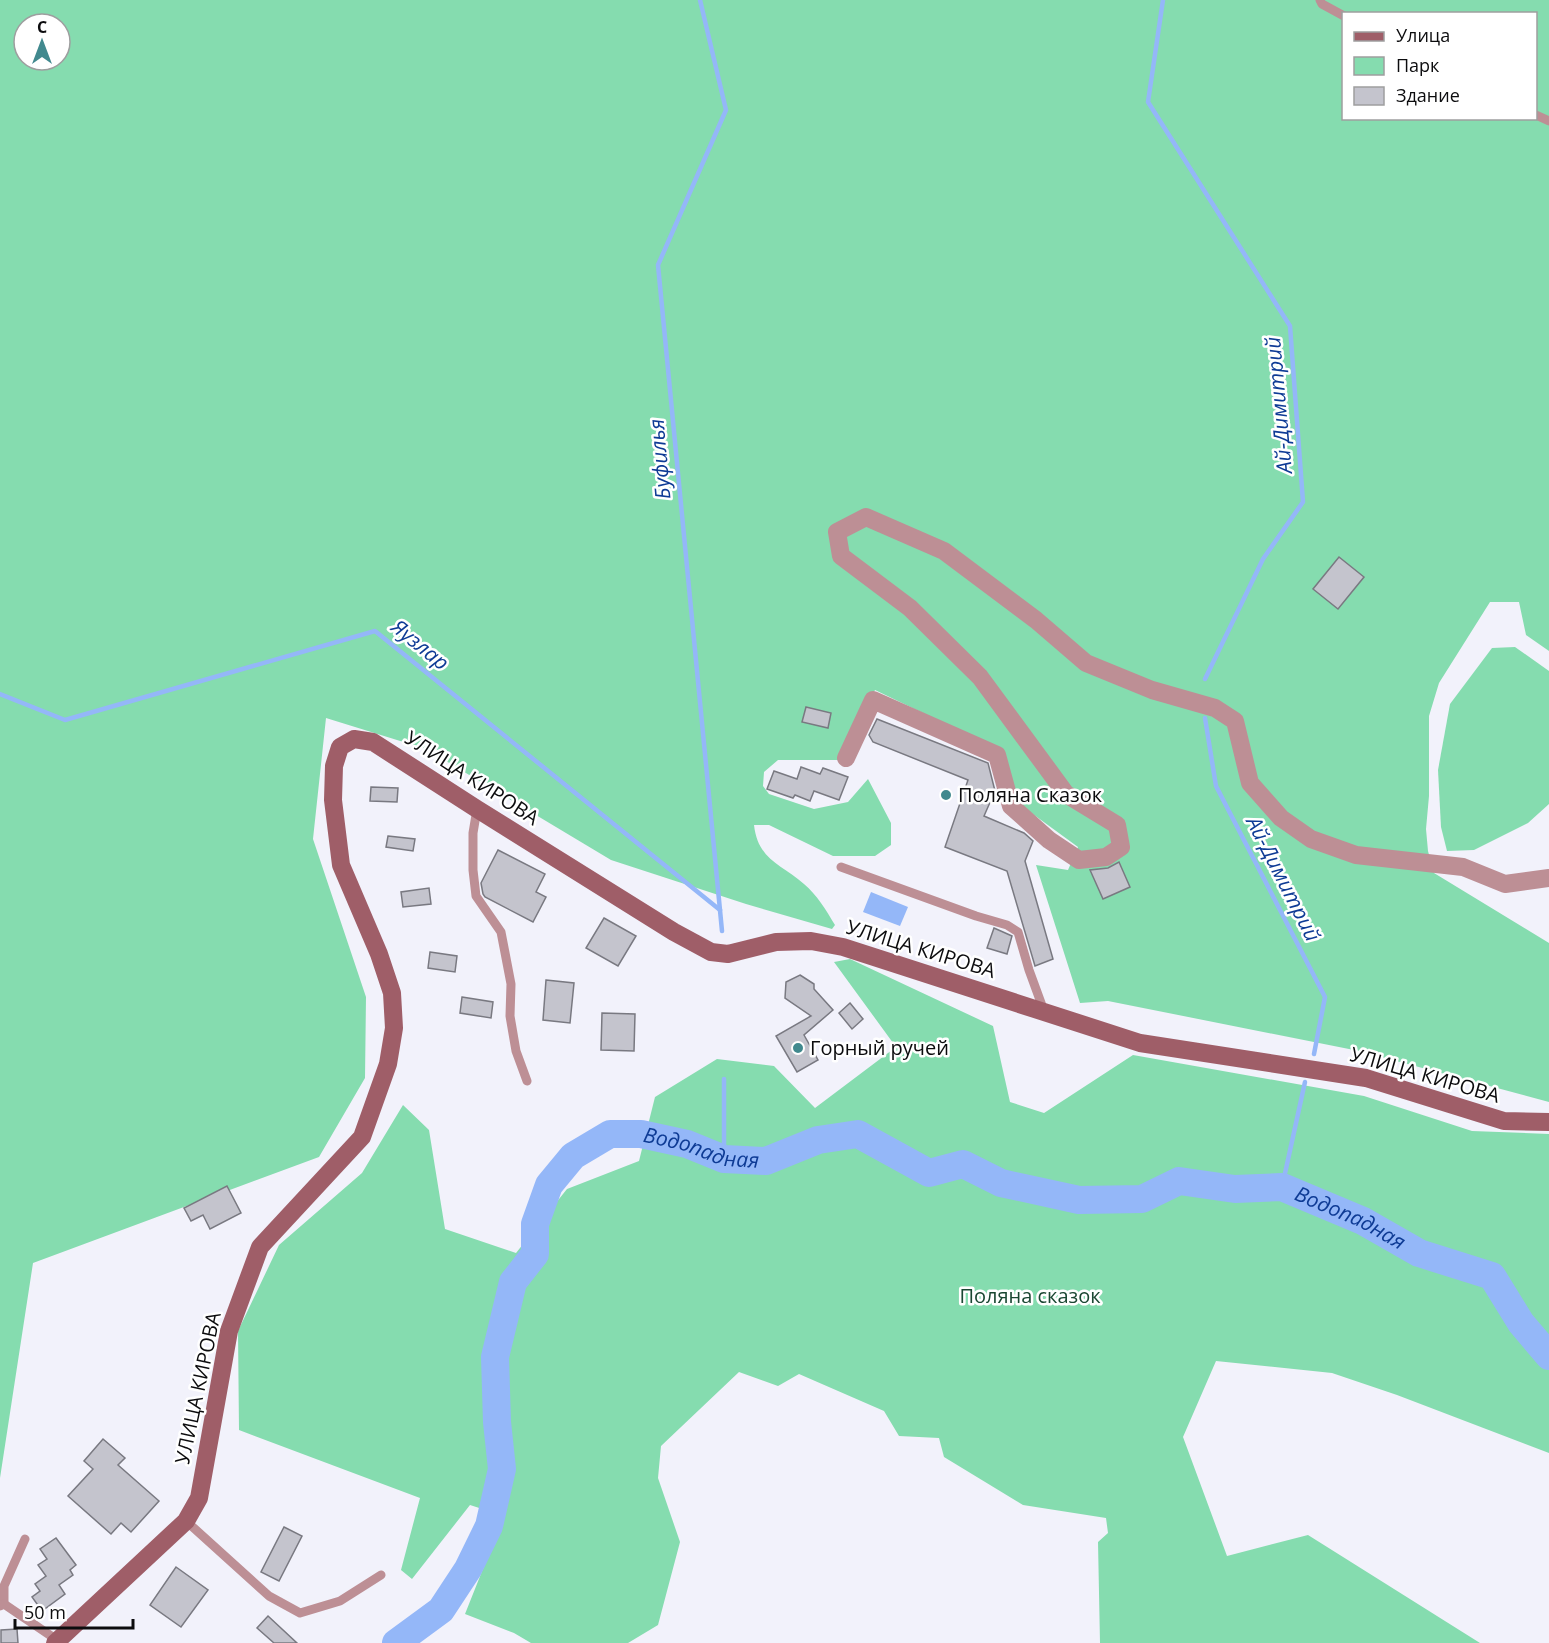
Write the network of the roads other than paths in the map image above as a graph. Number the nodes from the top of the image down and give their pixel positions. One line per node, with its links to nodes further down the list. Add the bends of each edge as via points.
1 (1320, 0): 2 (lane)
2 (1342, 15)
3 (846, 758): 6 (street, via 873,700 997,755 1011,806 1079,860 1107,857 1121,848 1117,825 1066,794 980,677 910,608 841,556 837,532 866,517 944,551 1086,663 1152,690 1215,708 1235,721 1250,783 1281,818 1311,839 1356,855 1463,867 1505,884)
4 (477, 809): 7 (street, УЛИЦА КИРОВА, via 711,952 728,954 776,942 811,941 843,947); 8 (lane, via 473,833 476,896 501,932 511,984 510,1016 516,1051); 10 (street, УЛИЦА КИРОВА, via 374,742 354,739 340,747 334,766 333,800 341,865 392,993 394,1028 388,1064 362,1137 260,1247 229,1331 199,1498)
5 (841, 867): 7 (lane, via 1018,932)
6 (1549, 878)
7 (1045, 1013): 9 (street, УЛИЦА КИРОВА, via 1140,1043 1366,1077 1504,1121)
8 (527, 1081)
9 (1549, 1122)
10 (186, 1521): 12 (lane, via 268,1596 300,1612 340,1601); 14 (street, УЛИЦА КИРОВА)
11 (25, 1539): 13 (lane, via 4,1586)
12 (381, 1575)
13 (2, 1605): 14 (lane)
14 (56, 1641)

